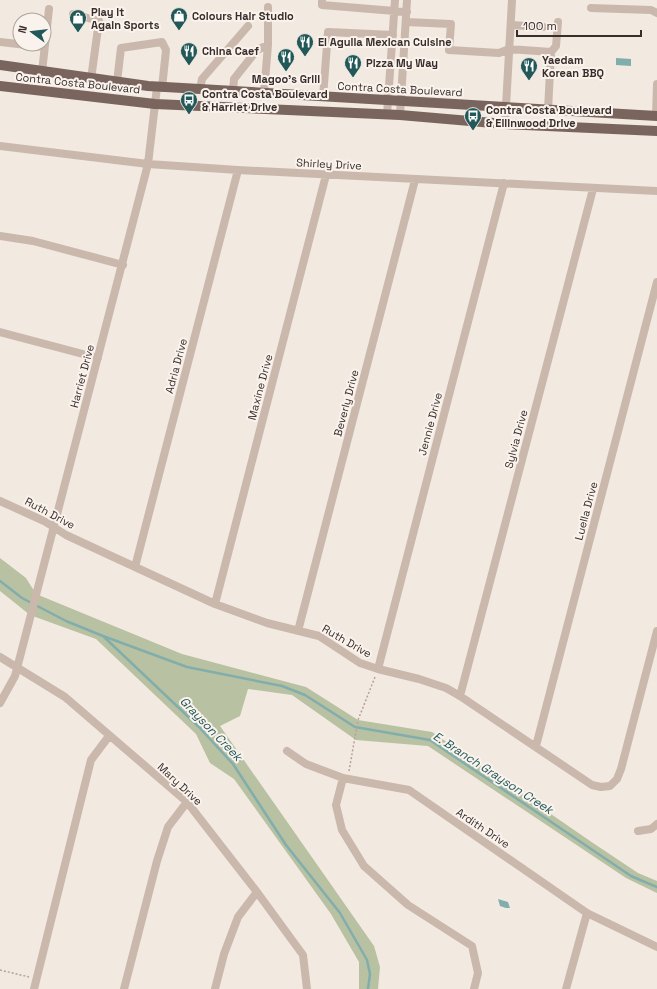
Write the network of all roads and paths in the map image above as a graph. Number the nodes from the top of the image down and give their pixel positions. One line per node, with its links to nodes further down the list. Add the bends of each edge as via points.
1 (322, 0): 9 (street, via 322,6)
2 (395, 0): 9 (street)
3 (407, 0): 10 (street)
4 (512, 0): 15 (street)
5 (268, 7): 21 (street)
6 (592, 8): 11 (street, via 651,10)
7 (49, 9): 8 (street)
8 (49, 12)
9 (394, 12): 10 (street); 18 (street)
10 (406, 12): 13 (street)
11 (657, 13)
12 (74, 14): 27 (street, via 98,21)
13 (406, 22): 22 (street, via 451,24 449,50 499,53); 37 (street)
14 (558, 22): 24 (street, via 556,46)
15 (510, 25): 17 (street); 22 (street)
16 (248, 26): 32 (street, via 202,79)
17 (542, 27)
18 (393, 35): 35 (street, via 328,32); 36 (street)
19 (0, 42): 20 (street)
20 (12, 43)
21 (268, 44): 33 (street, via 257,50 234,79); 34 (street)
22 (509, 49): 24 (street); 39 (street)
23 (44, 52): 26 (street)
24 (551, 52): 40 (street)
25 (0, 65): 26 (main road, Contra Costa Boulevard)
26 (42, 72): 27 (main road, Contra Costa Boulevard)
27 (91, 79): 28 (main road, Contra Costa Boulevard)
28 (117, 82): 31 (main road, Contra Costa Boulevard); 31 (street, Harriet Drive, via 121,48 162,42 166,50)
29 (657, 84): 43 (street)
30 (0, 86): 38 (main road, Contra Costa Boulevard)
31 (159, 87): 32 (main road, Contra Costa Boulevard); 38 (street, Harriet Drive)
32 (200, 89): 33 (main road, Contra Costa Boulevard)
33 (232, 91): 34 (main road, Contra Costa Boulevard)
34 (264, 93): 35 (main road, Contra Costa Boulevard)
35 (323, 98): 36 (main road, Contra Costa Boulevard)
36 (388, 99): 37 (main road, Contra Costa Boulevard); 41 (street)
37 (401, 100): 39 (main road, Contra Costa Boulevard); 42 (street)
38 (155, 104): 41 (main road, Contra Costa Boulevard); 47 (street, Harriet Drive)
39 (506, 108): 40 (main road, Contra Costa Boulevard); 44 (street)
40 (548, 110): 43 (main road, Contra Costa Boulevard)
41 (387, 115): 42 (main road, Contra Costa Boulevard)
42 (400, 116): 44 (main road, Contra Costa Boulevard)
43 (656, 116)
44 (504, 124): 45 (main road, Contra Costa Boulevard)
45 (657, 131)
46 (0, 146): 47 (street, Shirley Drive)
47 (148, 164): 48 (street, Shirley Drive); 55 (street, Harriet Drive)
48 (238, 170): 49 (street, Shirley Drive); 61 (street, Adria Drive)
49 (326, 175): 50 (street, Shirley Drive); 62 (street, Maxine Drive)
50 (415, 180): 51 (street, Shirley Drive); 63 (street, Beverly Drive)
51 (504, 183): 52 (street, Shirley Drive); 67 (street, Jennie Drive)
52 (592, 188): 53 (street, Shirley Drive); 68 (street, Sylvia Drive)
53 (657, 191)
54 (0, 236): 55 (street, via 33,241)
55 (123, 265): 58 (street, Harriet Drive)
56 (657, 282): 71 (street, Luella Drive)
57 (0, 332): 58 (street)
58 (98, 358): 60 (street, Harriet Drive)
59 (0, 501): 60 (street, Ruth Drive)
60 (54, 528): 61 (street, Ruth Drive); 66 (street, Harriet Drive)
61 (135, 567): 62 (street, Ruth Drive)
62 (215, 604): 63 (street, Ruth Drive)
63 (298, 631): 67 (street, Ruth Drive, via 319,636 360,663)
64 (657, 631): 71 (street, Ruth Drive, via 621,769 617,779 610,786 592,785)
65 (0, 657): 66 (street, Mary Drive)
66 (18, 668): 69 (street, Harriet Drive); 70 (street, Mary Drive, via 65,697)
67 (378, 669): 68 (street, Ruth Drive, via 419,679 446,688); 73 (path, via 358,720 356,740)
68 (460, 696): 71 (street, Ruth Drive)
69 (0, 703)
70 (110, 736): 74 (street, Mary Drive); 81 (street, via 91,760)
71 (536, 746)
72 (287, 751): 73 (street, Ardith Drive, via 306,764)
73 (345, 778): 78 (street, Ardith Drive, via 409,790); 86 (street, via 336,805 342,830 364,866 408,905 472,946 478,973)
74 (187, 802): 77 (street, Mary Drive); 83 (street, via 168,827)
75 (657, 824): 76 (street, via 651,829)
76 (638, 831)
77 (257, 892): 84 (street, via 238,917 224,954); 85 (street, Mary Drive, via 303,955)
78 (587, 913): 79 (street, Ardith Drive); 87 (street)
79 (657, 947)
80 (0, 970): 81 (path)
81 (36, 979): 82 (street)
82 (34, 989)
83 (124, 989)
84 (215, 989)
85 (307, 989)
86 (474, 989)
87 (566, 989)

